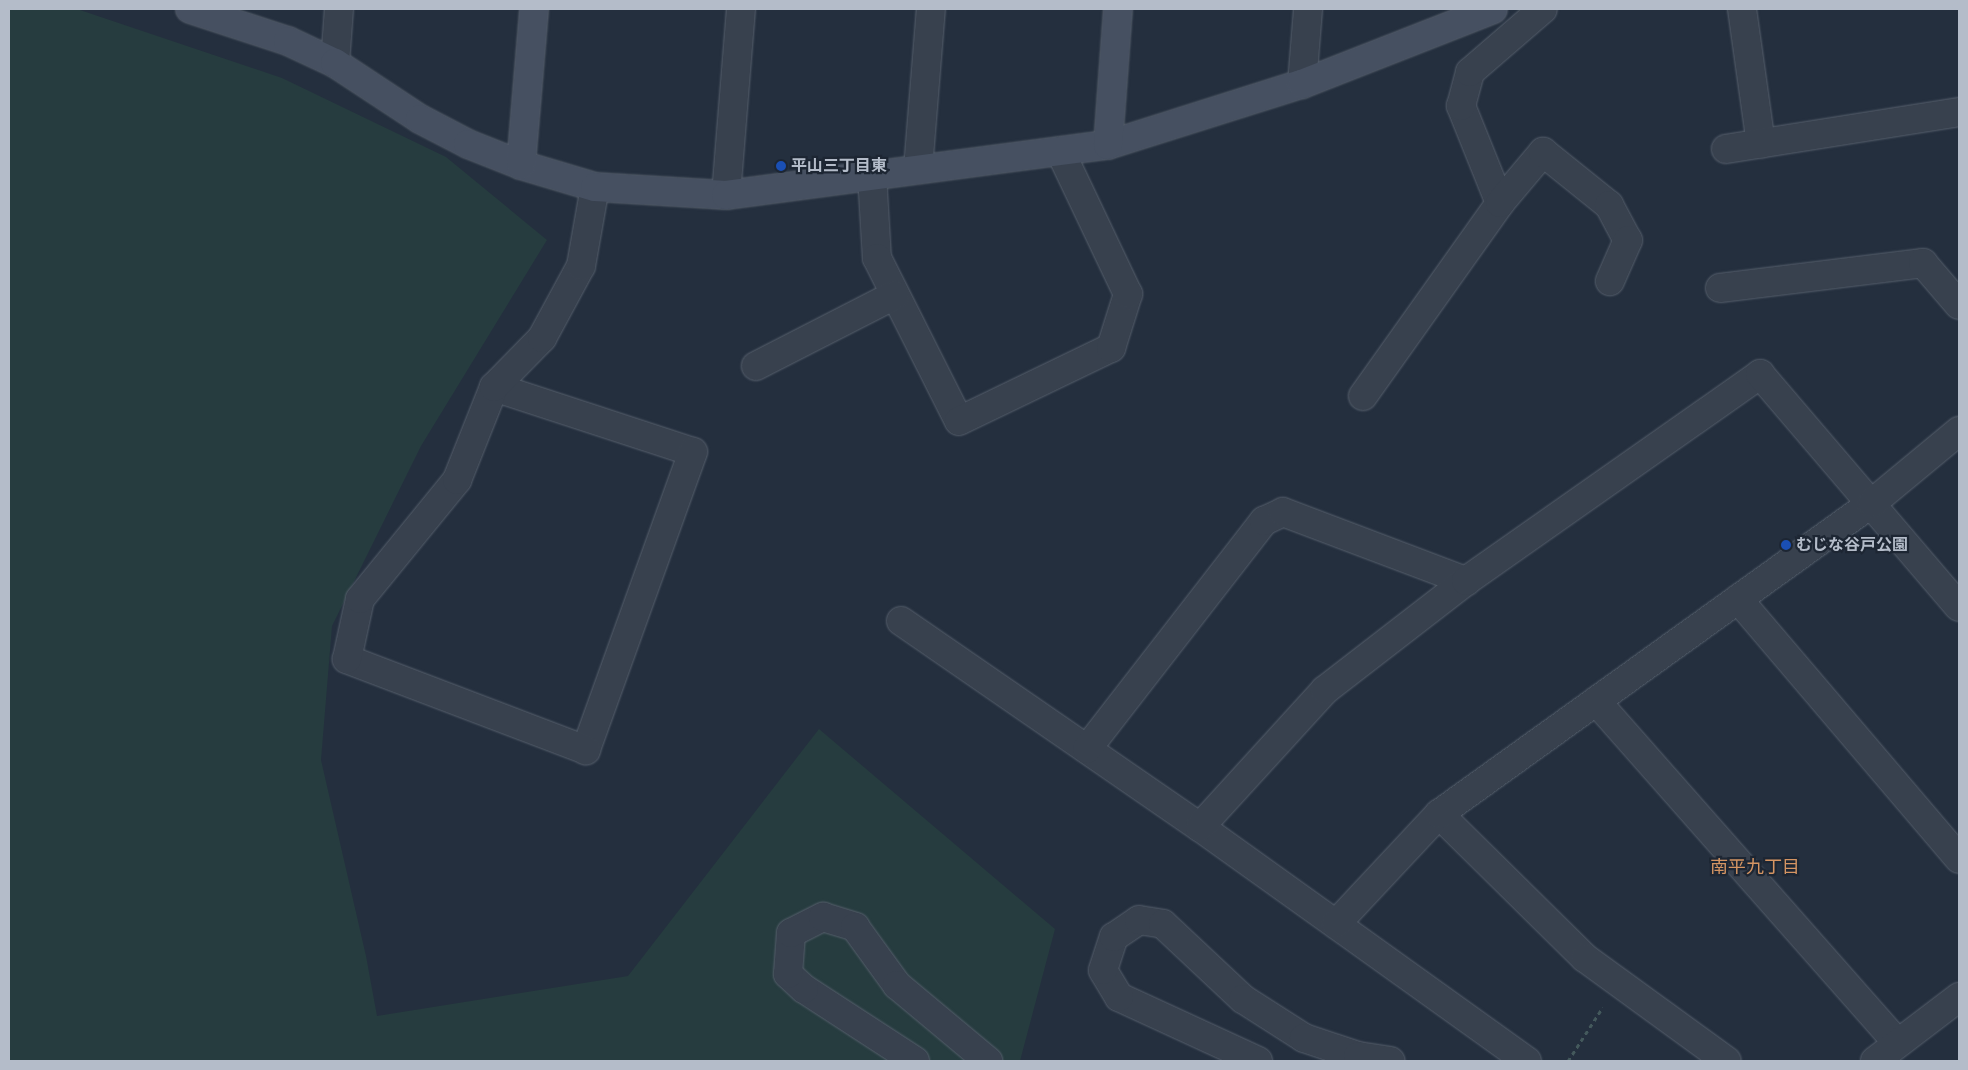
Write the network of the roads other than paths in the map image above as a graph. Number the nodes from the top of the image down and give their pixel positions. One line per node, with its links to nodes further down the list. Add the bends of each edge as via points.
1 (190, 9): 11 (street, via 288,41)
2 (339, 9): 11 (street)
3 (534, 9): 18 (street)
4 (741, 9): 22 (street)
5 (931, 9): 19 (street)
6 (1118, 9): 14 (street)
7 (1308, 9): 12 (street)
8 (1493, 9): 12 (street)
9 (1543, 9): 23 (street, via 1470,72 1461,106)
10 (1742, 9): 15 (street)
11 (336, 63): 18 (street, via 420,119 468,144)
12 (1302, 84): 14 (street)
13 (1959, 112): 15 (street)
14 (1108, 144): 17 (street)
15 (1761, 144): 16 (street)
16 (1726, 149)
17 (1060, 151): 19 (street); 26 (street, via 1128,294 1111,348 959,421)
18 (521, 165): 21 (street)
19 (918, 169): 20 (street)
20 (872, 175): 22 (street); 26 (street, via 877,258)
21 (595, 187): 22 (street); 29 (street, via 581,266 542,338)
22 (726, 195)
23 (1500, 203): 24 (street, via 1543,152 1609,205 1628,240); 30 (street)
24 (1610, 281)
25 (1720, 288): 27 (street, via 1923,263)
26 (895, 295): 28 (street)
27 (1959, 305)
28 (756, 366)
29 (494, 387): 29 (street, via 457,480 360,599 346,659 586,750 693,452)
30 (1363, 396)
31 (1959, 431): 32 (street)
32 (1872, 503): 33 (street, via 1760,374); 34 (street); 35 (street)
33 (1466, 581): 38 (street, via 1283,512 1264,521); 40 (street, via 1325,690)
34 (1738, 599): 37 (street); 41 (street)
35 (1959, 607)
36 (901, 621): 38 (street)
37 (1596, 701): 39 (street); 44 (street)
38 (1088, 749): 40 (street)
39 (1438, 814): 42 (street); 50 (street, via 1585,958)
40 (1200, 827): 42 (street)
41 (1959, 859)
42 (1336, 924): 49 (street)
43 (1959, 997): 44 (street)
44 (1898, 1043): 51 (street)
45 (915, 1061): 46 (street, via 804,989 788,974 792,933 824,917 855,927 897,985)
46 (988, 1061)
47 (1258, 1061): 48 (street, via 1119,997 1103,970 1114,937 1139,920 1163,924 1243,999 1304,1038 1358,1056)
48 (1392, 1061)
49 (1527, 1061)
50 (1727, 1061)
51 (1875, 1061)

